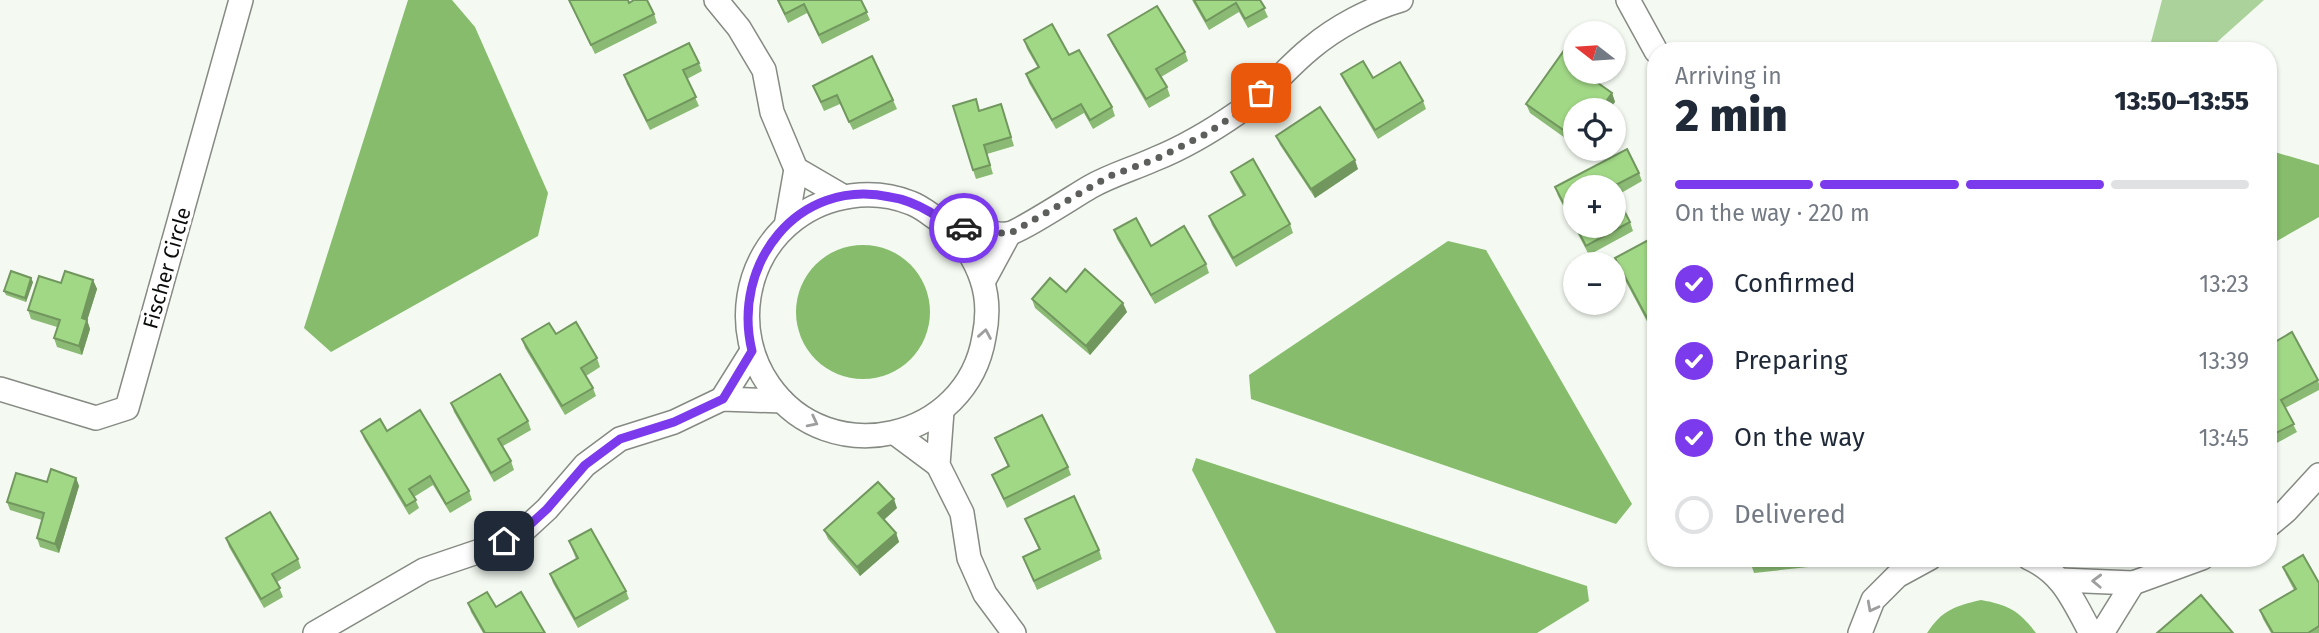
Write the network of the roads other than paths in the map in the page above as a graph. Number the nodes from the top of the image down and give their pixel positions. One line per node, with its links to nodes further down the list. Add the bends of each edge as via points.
1 (242, 0): 13 (street, Fischer Circle, via 127,408 96,418)
2 (716, 0): 6 (street, via 764,70 772,113)
3 (1401, 0): 10 (street, via 1347,23 1312,46 1244,109 1206,134 1110,176)
4 (1628, 0): 5 (street)
5 (1651, 42)
6 (796, 169): 7 (street); 8 (street)
7 (844, 197): 8 (street, via 819,204); 9 (street, via 889,196 930,212)
8 (786, 226): 12 (street, via 763,255 749,290)
9 (948, 226): 10 (street); 11 (street, via 970,251)
10 (1009, 234): 11 (street)
11 (983, 282): 16 (street, one-way to 11, via 966,385 982,353 988,317)
12 (752, 351): 14 (street); 15 (street, via 764,378)
13 (0, 389)
14 (723, 399): 15 (street); 26 (street, via 674,422 620,439 585,465 522,532 424,570)
15 (782, 401): 17 (street, one-way to 17, via 806,420 834,432)
16 (942, 411): 17 (street); 18 (street)
17 (895, 433): 18 (street)
18 (938, 465): 27 (street, via 962,513 969,558 985,594)
19 (2319, 475): 20 (street)
20 (2277, 518)
21 (1896, 567): 28 (street, one-way to 28, via 1873,600)
22 (2045, 567): 24 (street)
23 (2177, 567): 25 (street)
24 (2061, 580): 25 (street, one-way to 24); 29 (street)
25 (2133, 583): 30 (street)
26 (315, 633)
27 (1014, 633)
28 (1860, 633)
29 (2091, 633)
30 (2102, 633)

